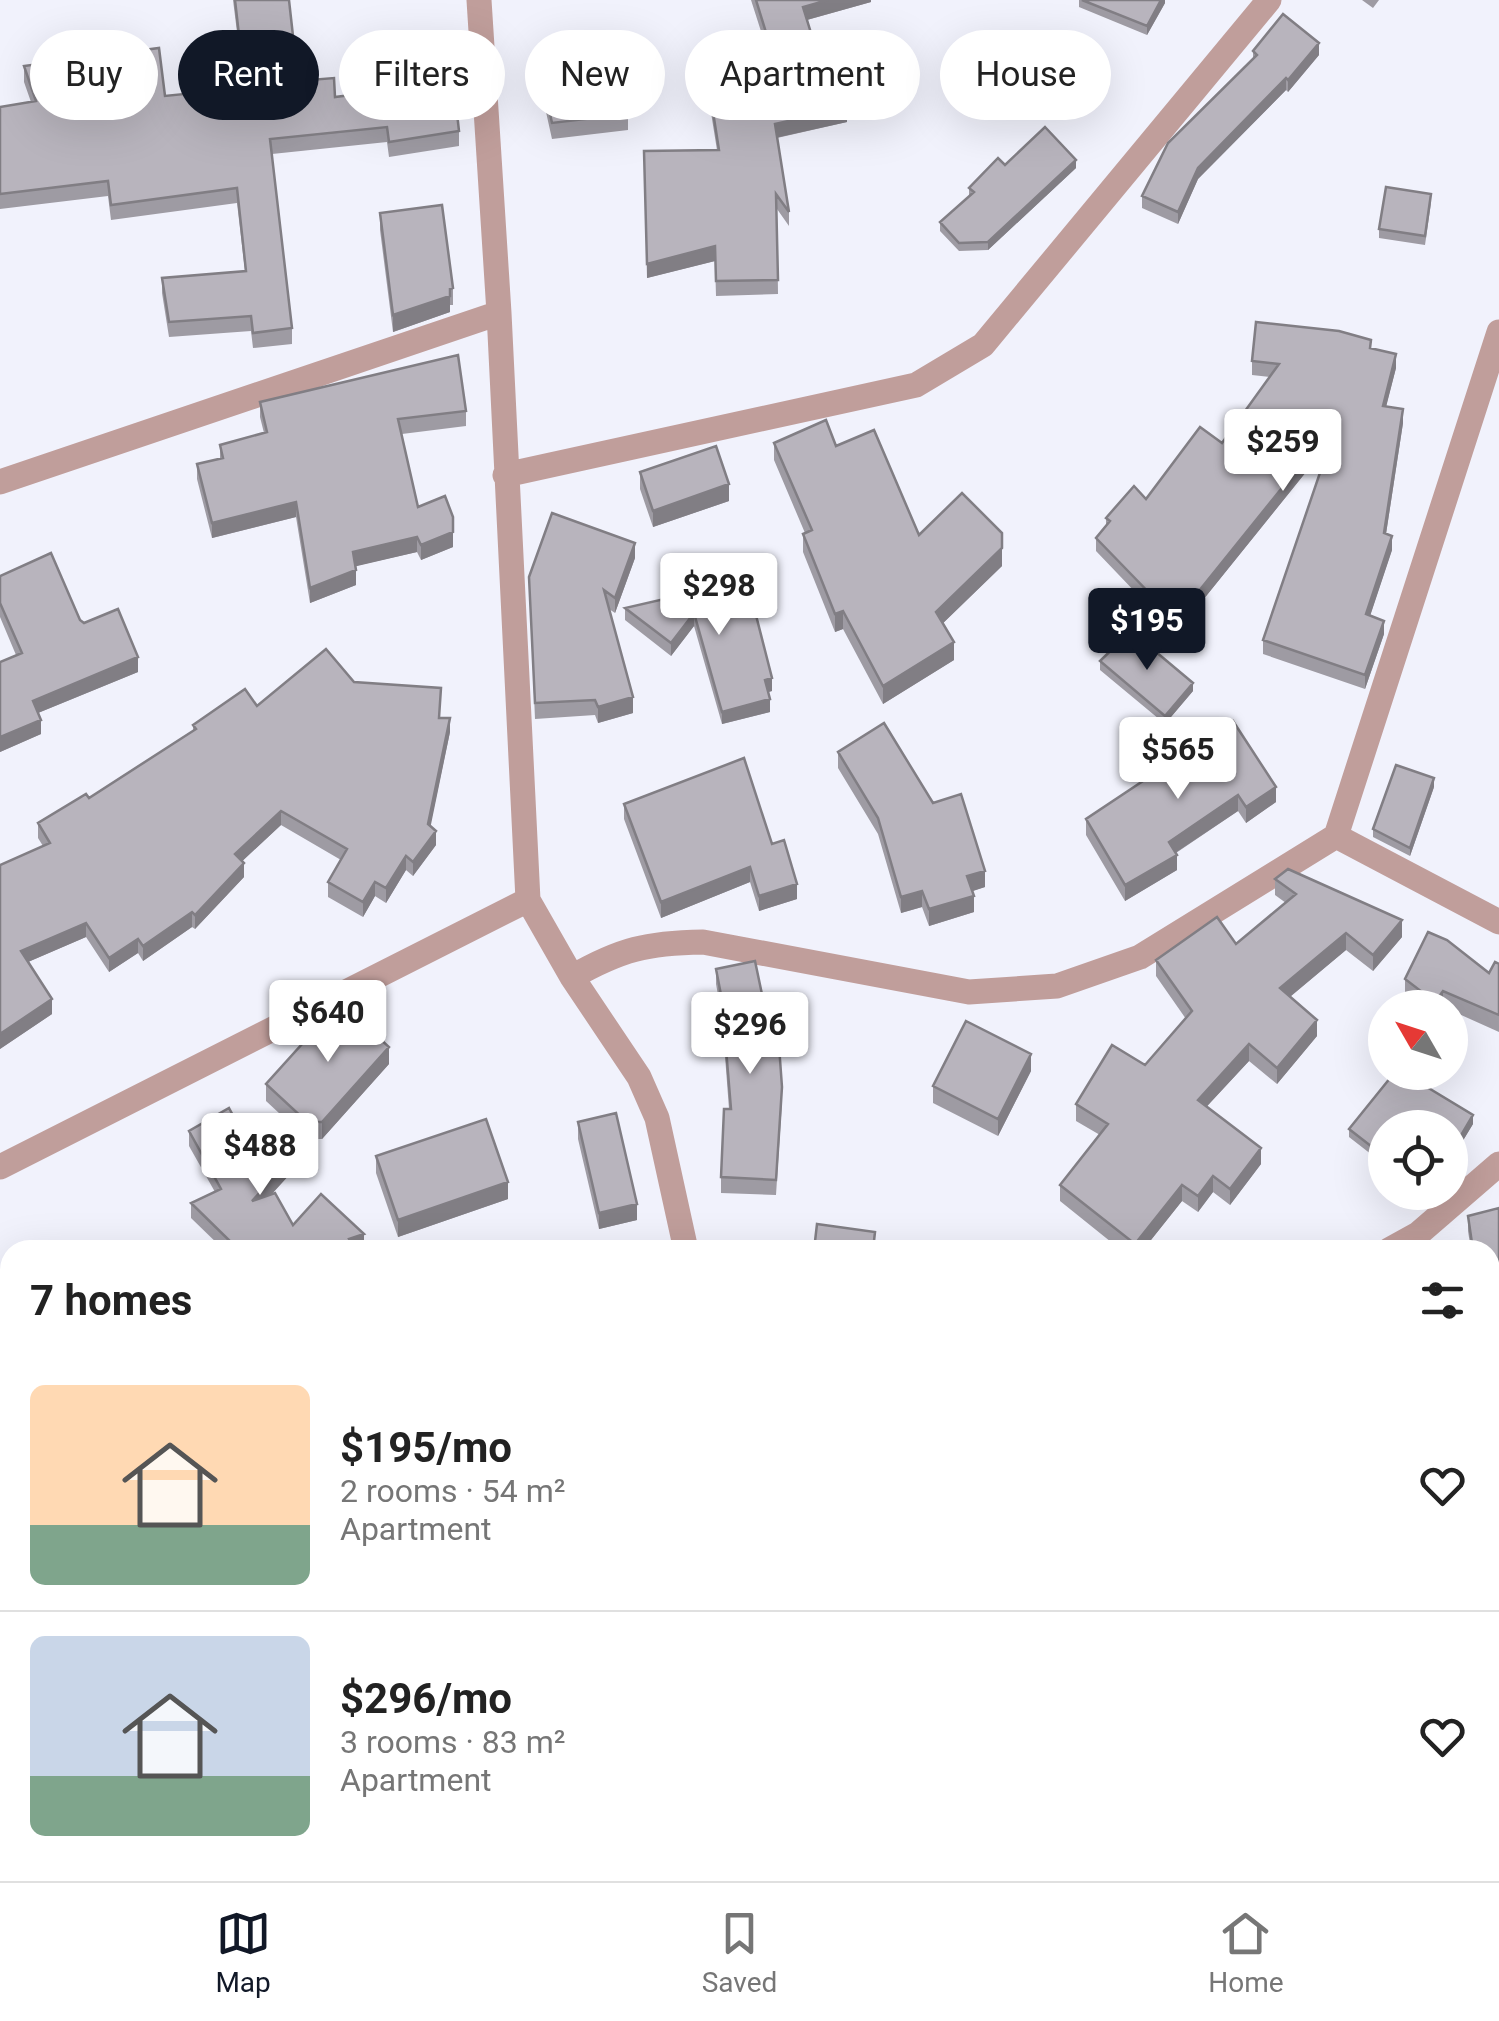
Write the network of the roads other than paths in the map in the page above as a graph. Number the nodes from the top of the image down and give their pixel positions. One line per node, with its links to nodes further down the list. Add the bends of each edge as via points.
1 (479, 0): 3 (street)
2 (1269, 0): 5 (street, via 983,345 951,367 916,385)
3 (499, 313): 5 (street); 6 (street)
4 (1499, 332): 7 (street)
5 (505, 475): 8 (street)
6 (0, 482)
7 (1336, 836): 9 (street); 10 (street, via 1140,957 1057,986 970,992 702,942 629,949)
8 (528, 900): 10 (street); 12 (street)
9 (1499, 922)
10 (572, 976): 13 (street, via 639,1077 657,1118)
11 (1499, 1164): 14 (street)
12 (0, 1166)
13 (684, 1240)
14 (1407, 1240)

